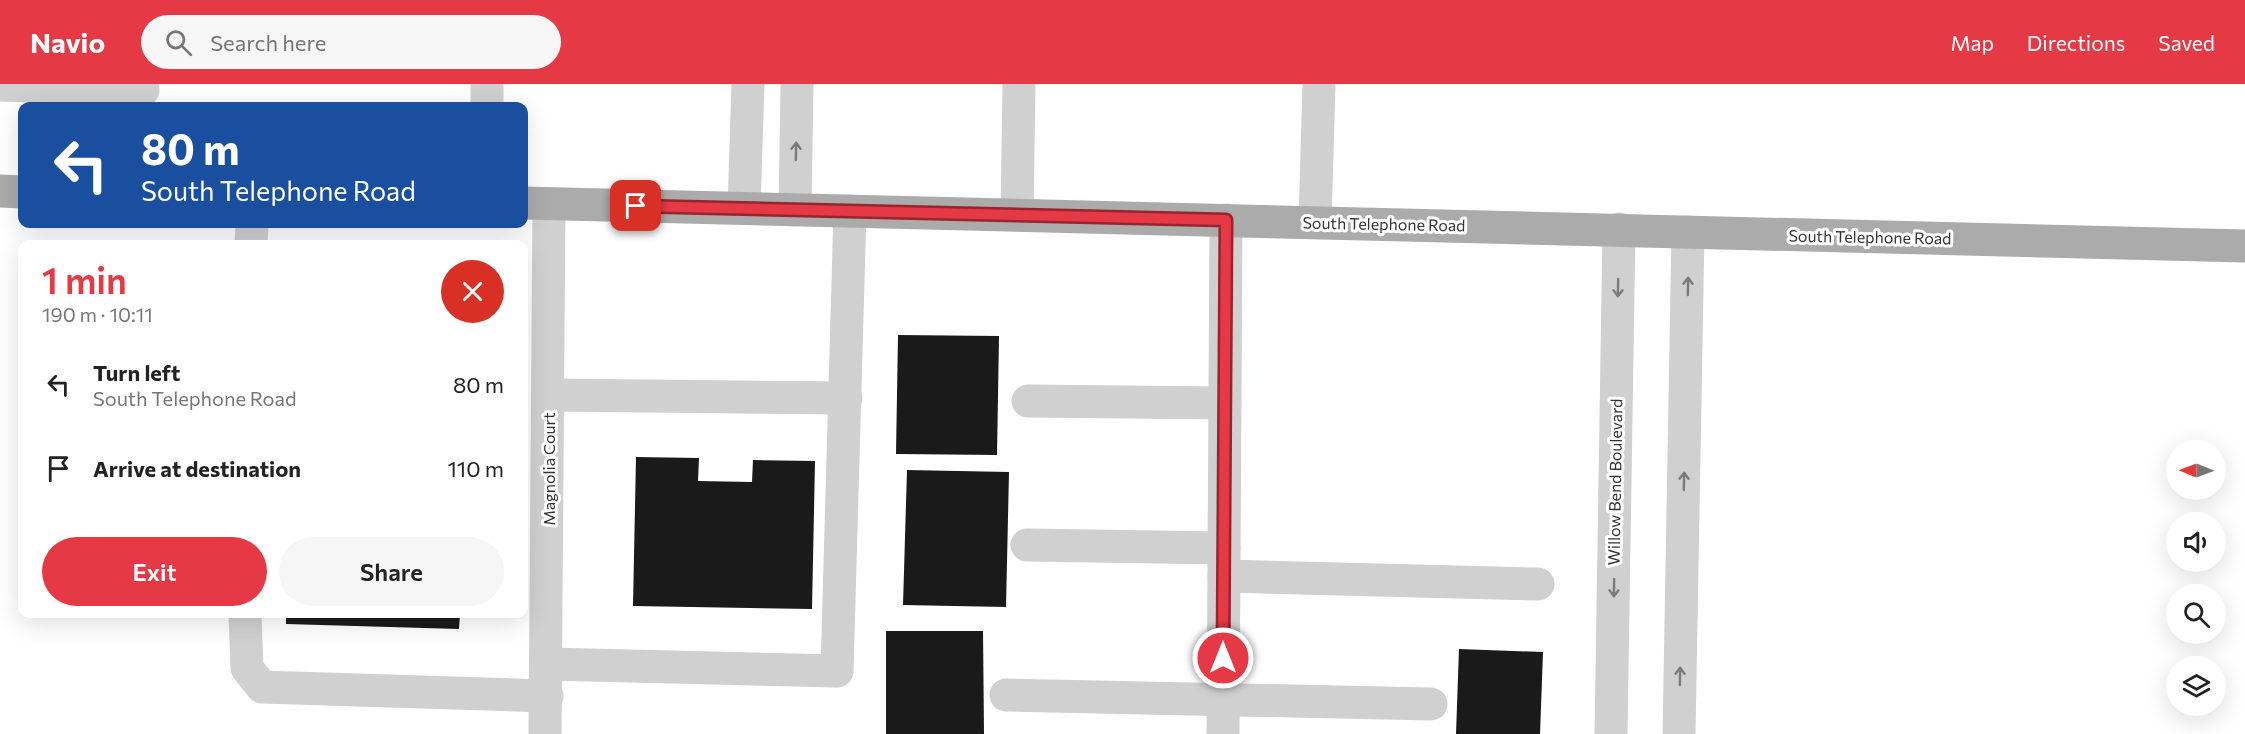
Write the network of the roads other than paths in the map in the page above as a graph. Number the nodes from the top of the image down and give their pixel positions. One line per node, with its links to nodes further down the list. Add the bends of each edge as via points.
1 (487, 84): 8 (street)
2 (748, 84): 12 (street)
3 (797, 84): 13 (street, one-way to 3)
4 (1019, 84): 15 (street)
5 (1319, 84): 17 (street)
6 (0, 85): 7 (street)
7 (143, 94)
8 (487, 102)
9 (0, 191): 10 (main road)
10 (18, 192)
11 (536, 204): 12 (main road, South Telephone Road); 21 (street, Magnolia Court)
12 (744, 208): 13 (main road, South Telephone Road)
13 (795, 210): 14 (main road, South Telephone Road)
14 (850, 211): 15 (main road, South Telephone Road); 22 (street)
15 (1017, 215): 16 (main road, South Telephone Road)
16 (1226, 220): 17 (main road, South Telephone Road); 24 (street)
17 (1315, 222): 18 (main road, South Telephone Road)
18 (1619, 229): 19 (main road, South Telephone Road); 37 (street, Willow Bend Boulevard, one-way to 37)
19 (1688, 232): 20 (main road, South Telephone Road); 38 (street, one-way to 19)
20 (2245, 246)
21 (550, 395): 22 (street); 25 (street, Magnolia Court)
22 (846, 398): 30 (street, via 837,671)
23 (1028, 400): 24 (street)
24 (1225, 404): 27 (street)
25 (536, 430): 30 (street, Magnolia Court)
26 (1027, 545): 27 (street)
27 (1224, 562): 28 (street); 33 (street)
28 (1538, 584)
29 (245, 618): 32 (street, via 247,668 262,687)
30 (548, 664): 32 (street, Magnolia Court)
31 (1006, 695): 33 (street)
32 (547, 696): 35 (street, Magnolia Court)
33 (1223, 699): 34 (street); 36 (street)
34 (1431, 705)
35 (546, 734)
36 (1223, 734)
37 (1611, 734)
38 (1679, 734)

